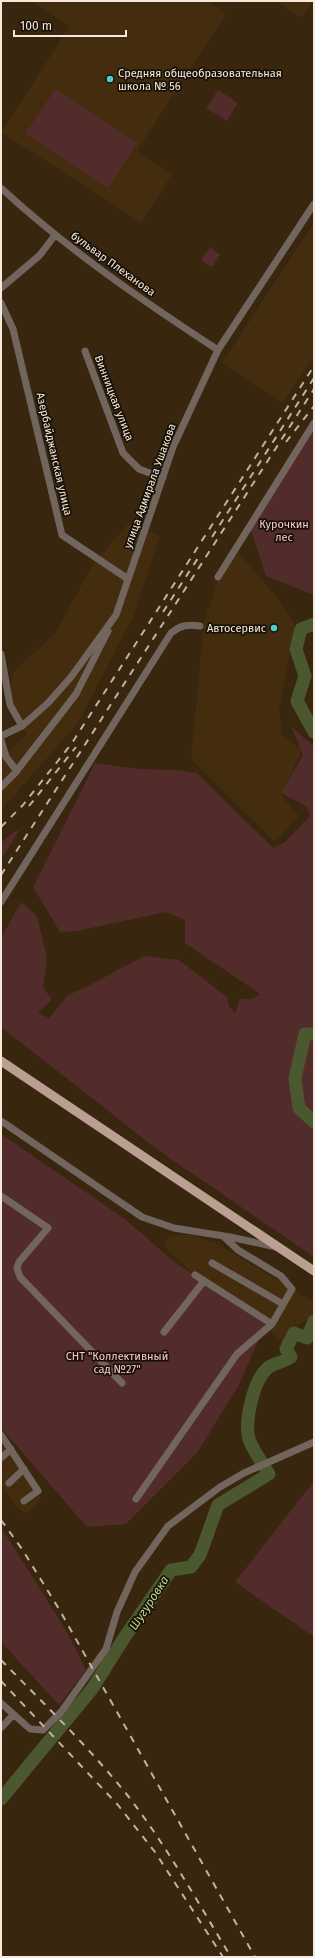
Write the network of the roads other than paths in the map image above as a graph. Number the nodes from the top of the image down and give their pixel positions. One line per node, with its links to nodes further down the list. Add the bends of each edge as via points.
1 (1, 188): 3 (street, бульвар Плеханова)
2 (314, 204): 6 (street, улица Адмирала Ушакова)
3 (55, 236): 4 (street, via 40,255); 6 (street, бульвар Плеханова)
4 (1, 288)
5 (1, 303): 11 (street, Азербайджанская улица, via 13,329 62,535)
6 (218, 350): 9 (street, улица Адмирала Ушакова, via 173,447)
7 (85, 351): 9 (street, Винницкая улица, via 124,453 138,469)
8 (314, 423): 10 (street)
9 (163, 478): 11 (street, улица Адмирала Ушакова)
10 (218, 577)
11 (128, 579): 12 (street, улица Адмирала Ушакова)
12 (116, 615): 15 (street, улица Адмирала Ушакова, via 71,677 48,703); 18 (street, via 76,694)
13 (200, 626): 20 (street, via 179,626 171,633)
14 (1, 654): 15 (street, via 10,705)
15 (22, 726): 16 (street, улица Адмирала Ушакова)
16 (1, 736)
17 (1, 740): 18 (street, via 6,757)
18 (17, 771): 19 (street)
19 (1, 787)
20 (1, 902)
21 (1, 1061): 25 (main road)
22 (1, 1121): 24 (street, via 142,1217 174,1228)
23 (1, 1196): 33 (street, via 48,1228 19,1262 17,1268 20,1277)
24 (224, 1236): 25 (street); 30 (street, via 238,1250 281,1276 292,1289)
25 (278, 1247): 27 (main road)
26 (212, 1263): 30 (street)
27 (314, 1272)
28 (195, 1275): 29 (street)
29 (204, 1281): 31 (street); 32 (street)
30 (283, 1304): 31 (street)
31 (272, 1324): 40 (street, via 237,1354)
32 (164, 1332)
33 (122, 1384)
34 (1, 1435): 36 (street)
35 (314, 1442): 43 (street, via 244,1472 168,1526 135,1572 117,1612 106,1649 61,1712 43,1730 30,1729)
36 (11, 1449): 37 (street); 38 (street)
37 (1, 1458)
38 (24, 1469): 39 (street); 41 (street, via 38,1491)
39 (9, 1483)
40 (136, 1499)
41 (24, 1501)
42 (1, 1703): 43 (street)
43 (13, 1715): 44 (street)
44 (1, 1728)

